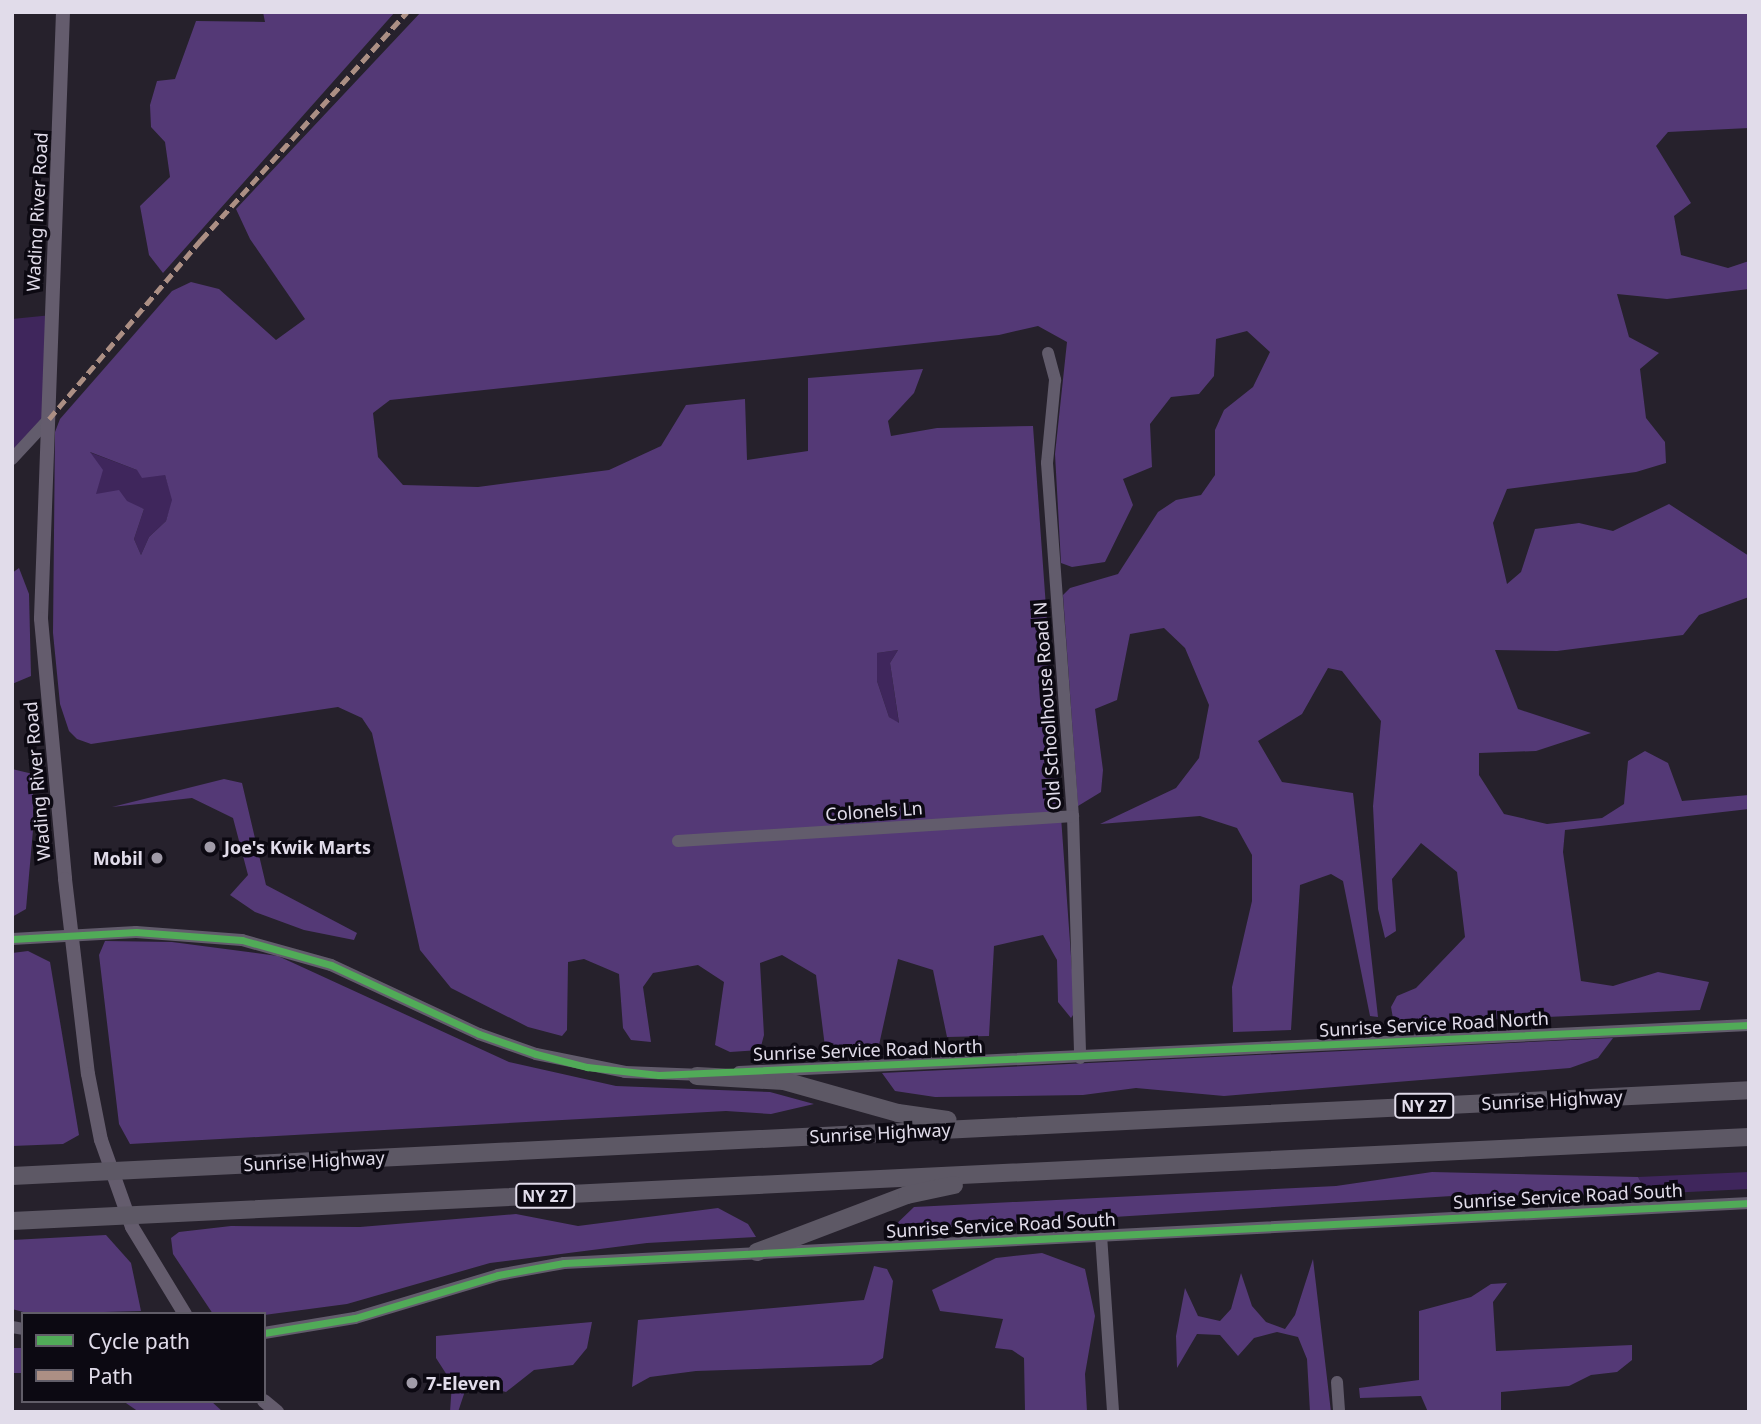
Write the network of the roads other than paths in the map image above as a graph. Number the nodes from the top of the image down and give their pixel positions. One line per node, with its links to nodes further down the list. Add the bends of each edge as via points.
1 (63, 12): 3 (main road, Wading River Road)
2 (1048, 353): 5 (street, Old Schoolhouse Road N, via 1055,380 1047,463)
3 (49, 419): 4 (street); 7 (main road, Wading River Road, via 41,619)
4 (12, 459)
5 (1073, 816): 6 (street, Colonels Ln); 10 (street, Old Schoolhouse Road N)
6 (678, 841)
7 (72, 935): 8 (street, Sunrise Service Road North); 11 (street, Sunrise Service Road North, via 180,933 253,942 331,965 479,1034 536,1054 625,1072); 21 (main road, Wading River Road, via 98,1128 120,1197 148,1258)
8 (12, 939)
9 (1749, 1025): 10 (street, Sunrise Service Road North)
10 (1080, 1058): 11 (street, Sunrise Service Road North)
11 (697, 1076): 13 (highway, via 784,1081 911,1116)
12 (1749, 1090): 13 (highway, Sunrise Highway / NY 27)
13 (1025, 1125): 16 (highway, Sunrise Highway / NY 27)
14 (1749, 1137): 15 (highway, NY 27)
15 (1079, 1170): 18 (highway, NY 27); 20 (highway, via 920,1191)
16 (12, 1176)
17 (1749, 1203): 19 (street, Sunrise Service Road South)
18 (12, 1222)
19 (1101, 1236): 20 (street, Sunrise Service Road South); 24 (street)
20 (757, 1252): 22 (street, Sunrise Service Road South, via 538,1266 355,1318)
21 (184, 1312)
22 (266, 1333)
23 (1337, 1382): 25 (street)
24 (1113, 1412)
25 (1339, 1412)

